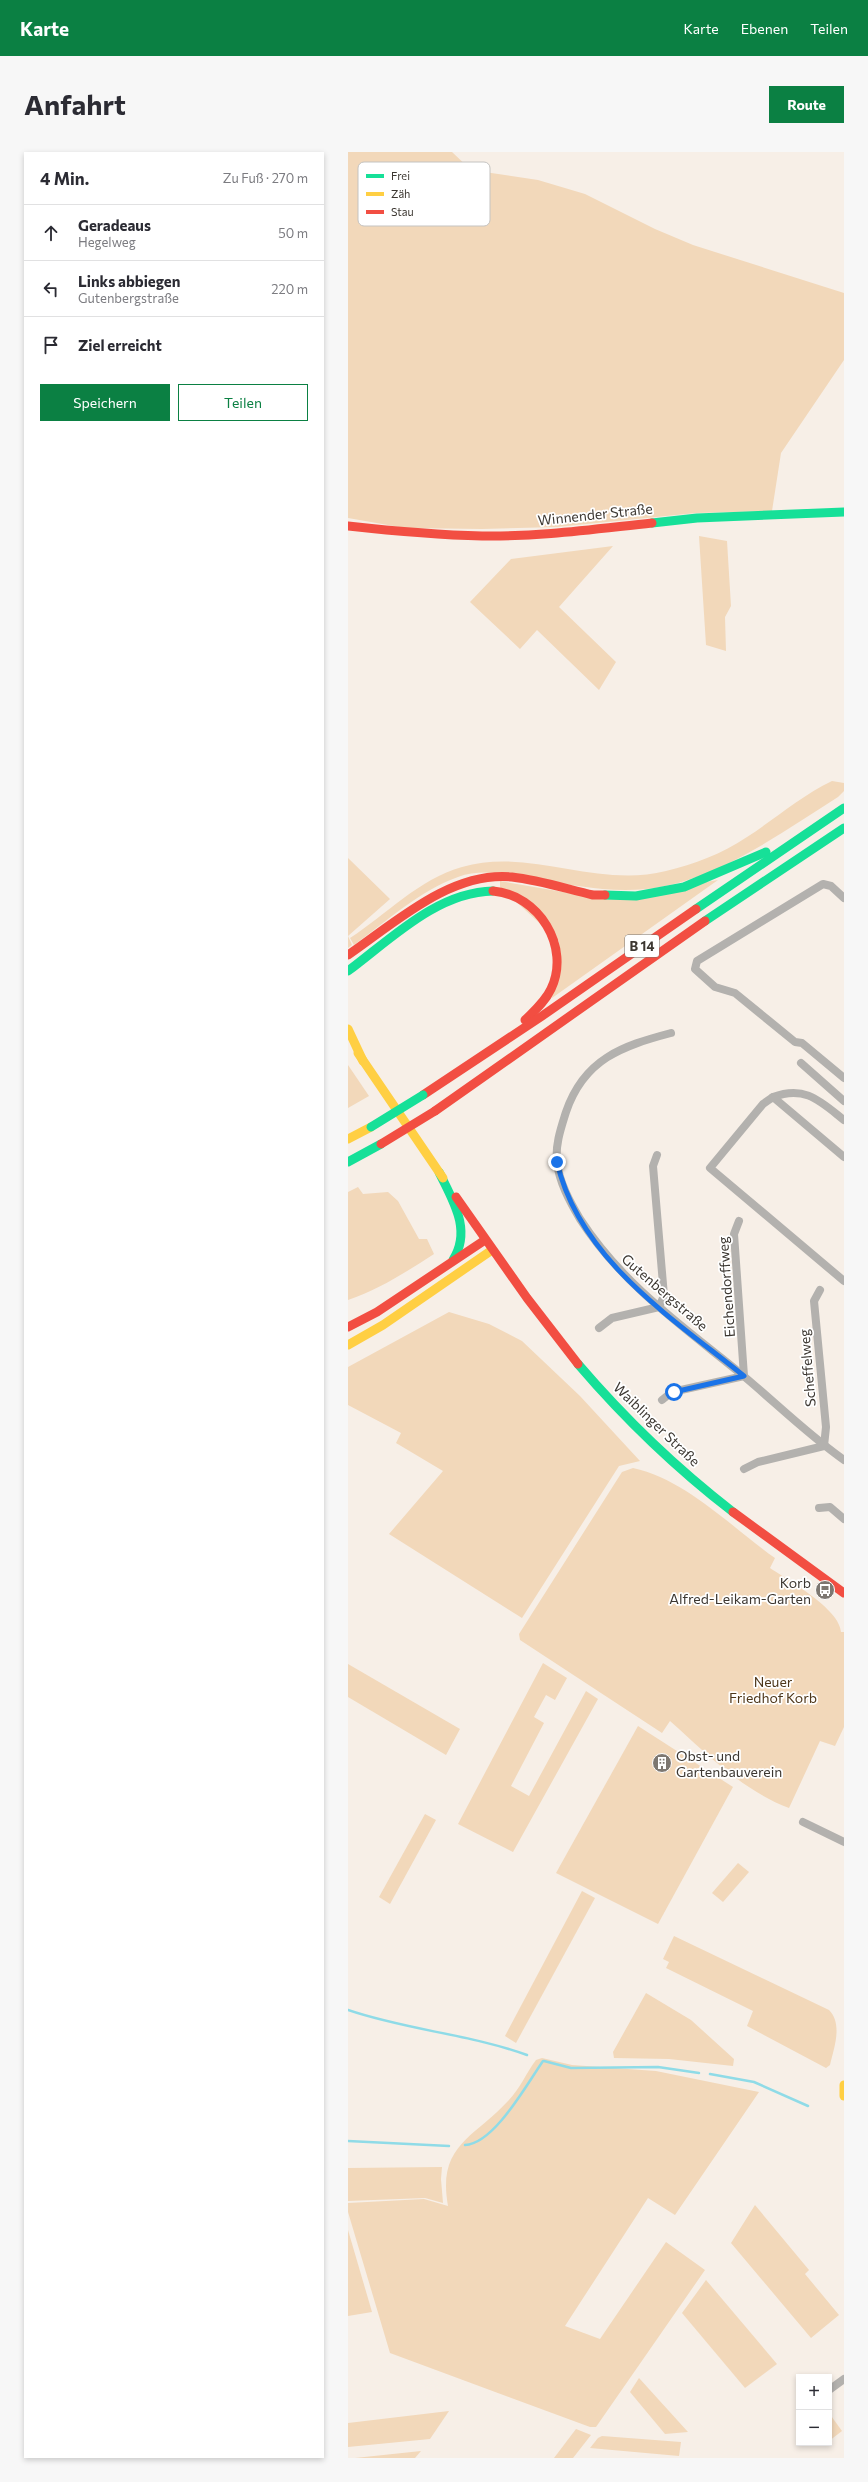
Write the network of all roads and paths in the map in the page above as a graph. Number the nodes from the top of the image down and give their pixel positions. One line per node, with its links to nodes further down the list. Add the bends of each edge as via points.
1 (844, 512): 2 (main road, Winnender Straße, via 697,518 557,533 483,536 406,533)
2 (348, 526)
3 (844, 808): 5 (main road, B 14)
4 (844, 828): 22 (main road, B 14, bridge, via 745,893 435,1111)
5 (780, 850): 7 (main road, via 762,852 734,867 684,887 636,896 593,895 512,877 476,879 443,890); 12 (main road, B 14, via 599,978)
6 (844, 898): 15 (street, via 831,886 823,884 697,961 695,969 715,987 735,992 795,1042 802,1043)
7 (348, 955)
8 (348, 971): 12 (main road, via 451,899 488,890 511,894 533,906 548,924 554,937 557,962 552,985 545,998)
9 (348, 1029): 13 (main road)
10 (670, 1033): 30 (street, Gutenbergstraße, via 634,1042 612,1052 595,1065 568,1106 557,1146 560,1176 573,1208 611,1262)
11 (348, 1039): 13 (main road)
12 (504, 1041): 19 (main road, B 14, bridge, via 423,1095)
13 (363, 1061): 23 (main road)
14 (801, 1064): 17 (street)
15 (844, 1078)
16 (773, 1097): 18 (street, via 794,1092 814,1096); 21 (street); 28 (street, via 763,1104 710,1168)
17 (844, 1101)
18 (844, 1120)
19 (348, 1139)
20 (656, 1155): 30 (street, via 653,1166 664,1296)
21 (844, 1157)
22 (348, 1162)
23 (439, 1172): 25 (main road, Waiblinger Straße); 27 (main road, via 463,1232 462,1246)
24 (739, 1221): 34 (street, Eichendorffweg, via 734,1234)
25 (485, 1240): 26 (main road, Waiblinger Straße); 27 (main road)
26 (492, 1250): 33 (main road, via 383,1325); 41 (main road, Waiblinger Straße, via 559,1341 642,1433 726,1508)
27 (451, 1263): 31 (main road, via 377,1312)
28 (844, 1281)
29 (820, 1290): 36 (street, Scheffelweg, via 814,1301 826,1427)
30 (659, 1307): 32 (street, via 612,1318); 34 (street, Gutenbergstraße)
31 (348, 1327)
32 (599, 1328)
33 (348, 1345)
34 (744, 1376): 35 (street, via 672,1392); 36 (street, Gutenbergstraße)
35 (662, 1400)
36 (824, 1446): 37 (street, Gutenbergstraße); 38 (street, via 758,1462)
37 (844, 1460)
38 (744, 1469)
39 (819, 1508): 40 (street, via 830,1507)
40 (844, 1519)
41 (844, 1593)
42 (803, 1822): 43 (street)
43 (844, 1842)
44 (844, 2085): 45 (main road)
45 (844, 2096)
46 (844, 2379): 47 (street)
47 (832, 2388)

